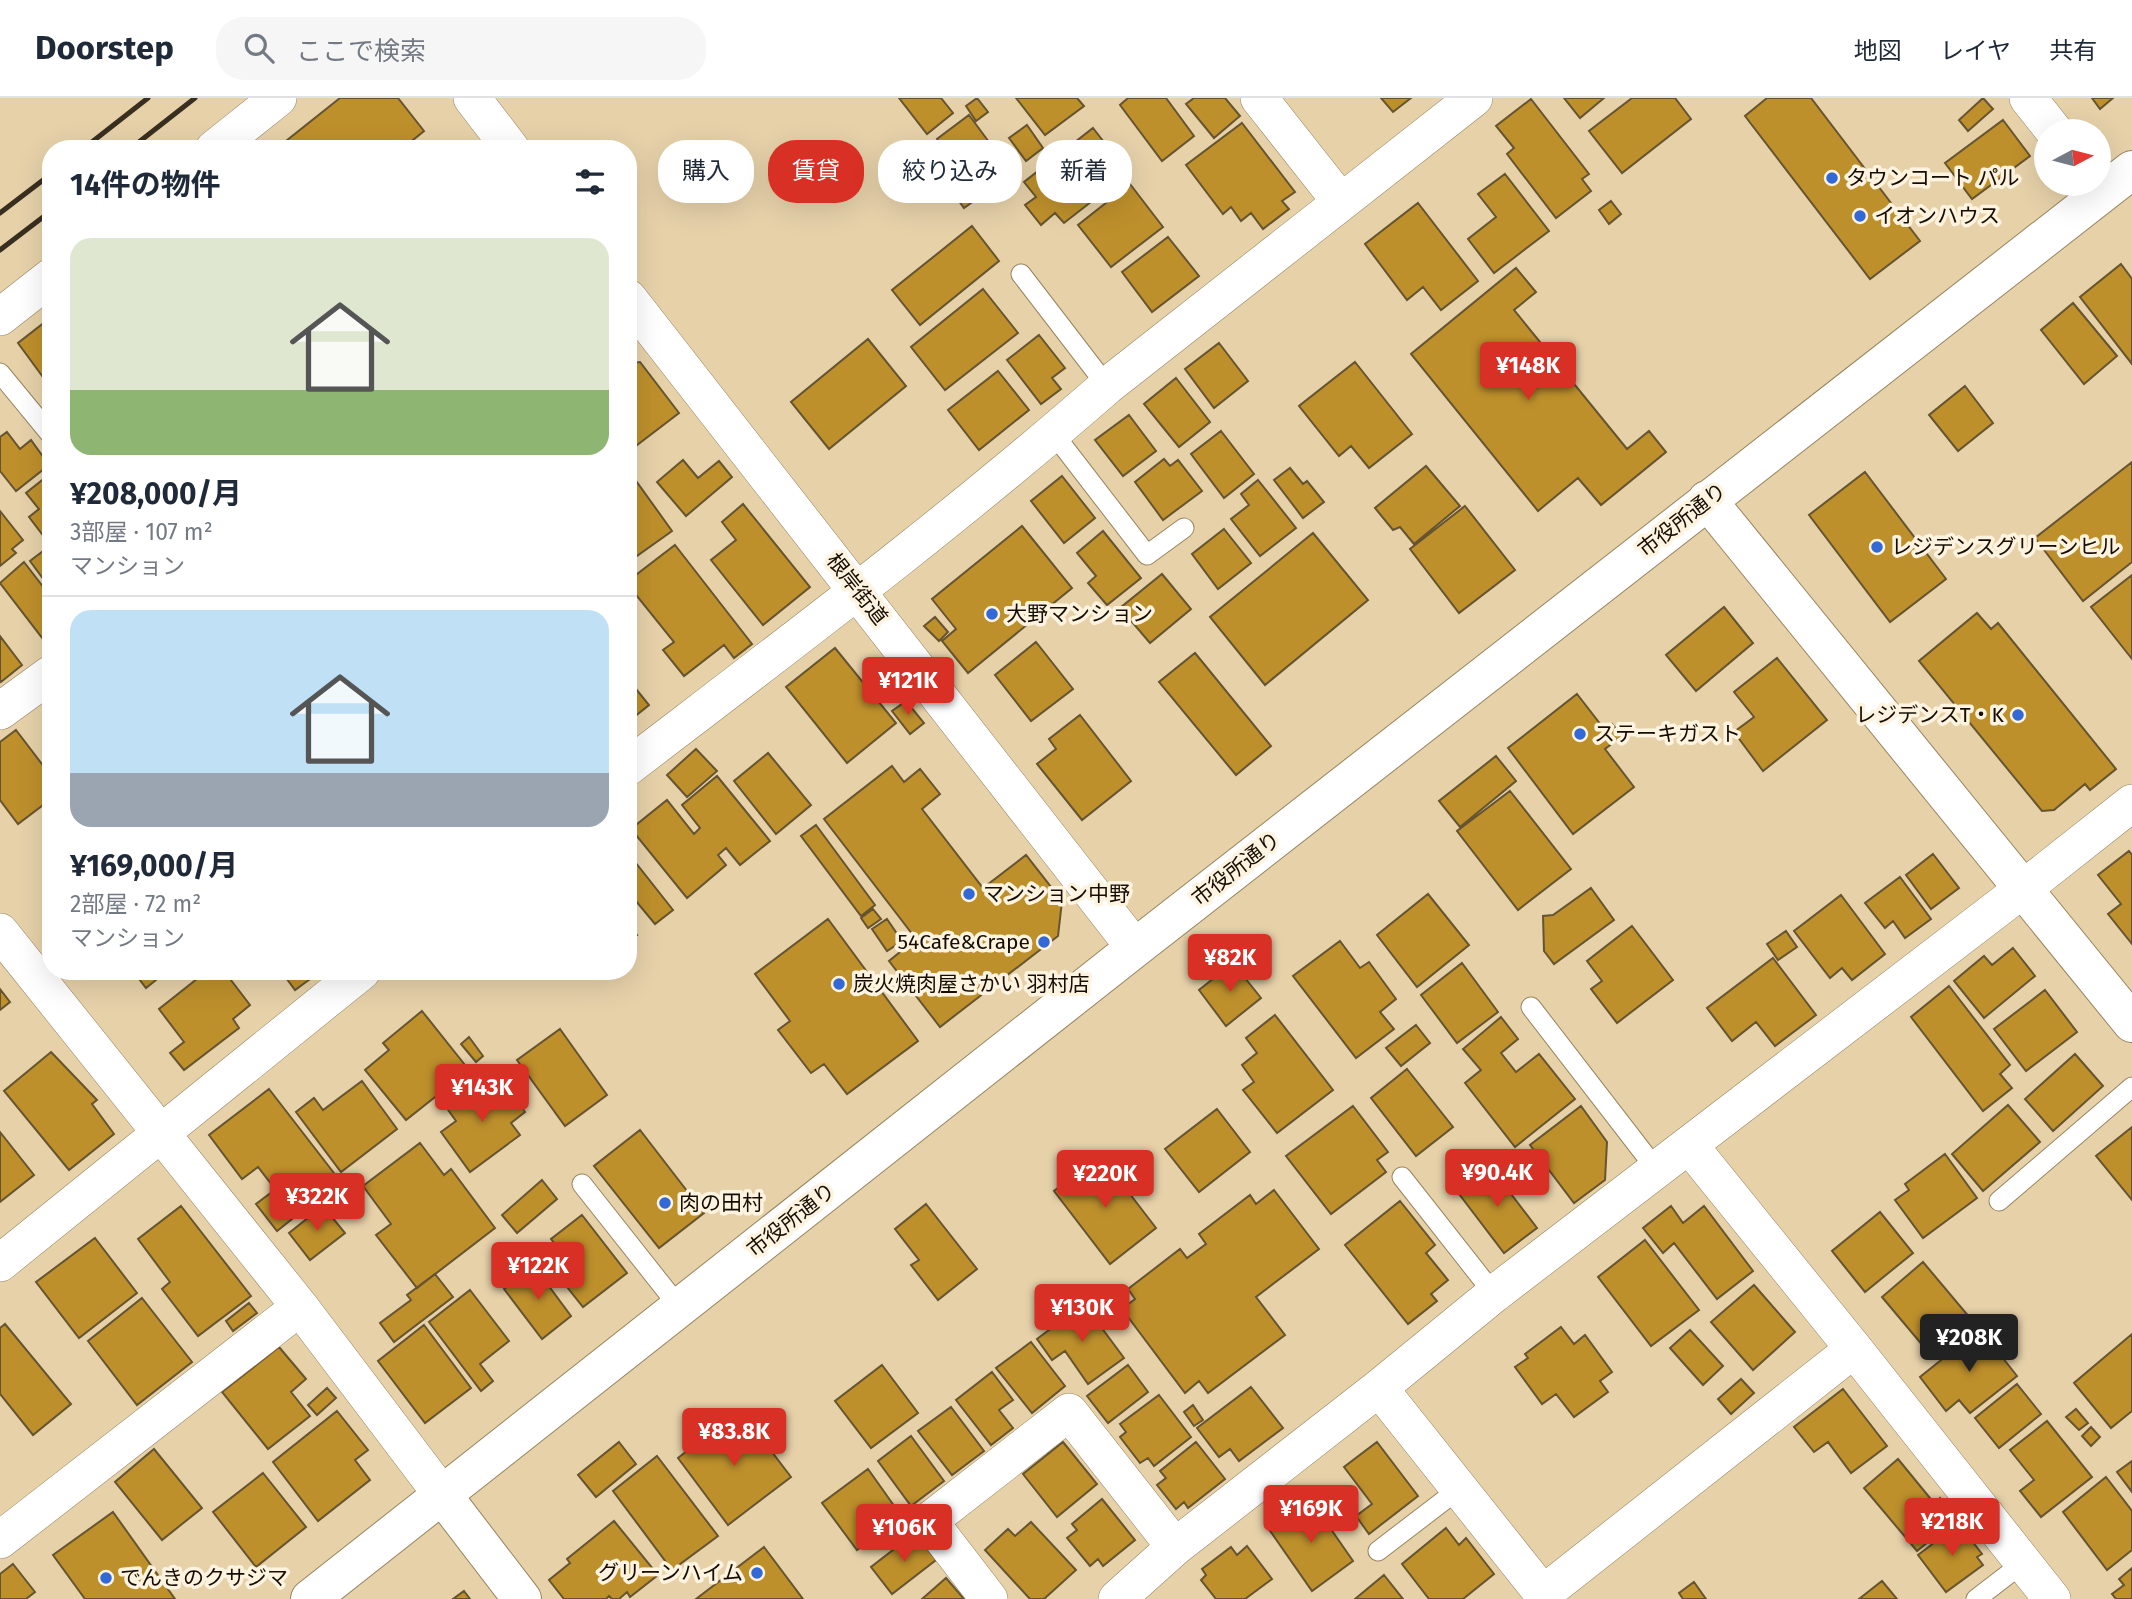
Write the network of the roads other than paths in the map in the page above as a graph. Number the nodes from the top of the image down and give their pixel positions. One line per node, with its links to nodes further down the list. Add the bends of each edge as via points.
1 (278, 98): 7 (street)
2 (471, 98): 8 (street)
3 (1259, 98): 12 (street)
4 (1474, 98): 12 (street)
5 (2028, 98): 6 (street)
6 (2045, 119)
7 (225, 140)
8 (504, 140)
9 (2132, 170): 10 (street, 市役所通り)
10 (2111, 181)
11 (2089, 196): 21 (street, 市役所通り)
12 (1341, 202): 18 (street)
13 (1021, 274): 18 (lane)
14 (42, 284): 16 (street)
15 (637, 309): 23 (street, 根岸街道)
16 (0, 317)
17 (0, 373): 19 (lane)
18 (1107, 386): 20 (street)
19 (42, 424)
20 (1053, 433): 22 (lane, via 1147,555); 23 (street)
21 (1707, 500): 28 (street); 30 (street, 市役所通り)
22 (1184, 528)
23 (858, 591): 26 (street); 30 (street, 根岸街道)
24 (42, 680): 25 (street)
25 (0, 710)
26 (637, 760)
27 (2132, 803): 28 (street)
28 (2023, 889): 33 (street); 36 (street)
29 (0, 932): 35 (street)
30 (1135, 948): 44 (street, 市役所通り)
31 (351, 980): 35 (street)
32 (1531, 1007): 37 (lane)
33 (2132, 1023)
34 (2132, 1087): 40 (lane)
35 (160, 1135): 41 (street); 43 (street)
36 (1689, 1145): 37 (street); 45 (street)
37 (1656, 1169): 42 (street)
38 (1402, 1177): 42 (lane)
39 (582, 1184): 44 (lane)
40 (1999, 1202)
41 (0, 1263)
42 (1494, 1294): 46 (street)
43 (300, 1307): 48 (street); 49 (street)
44 (680, 1308): 48 (street, 市役所通り)
45 (1854, 1349): 52 (street); 53 (street)
46 (1379, 1388): 47 (street); 50 (street)
47 (1459, 1489): 51 (lane); 53 (street)
48 (443, 1496): 54 (street, 市役所通り); 55 (street)
49 (0, 1541)
50 (1175, 1547): 56 (street, via 1069,1412 929,1521); 57 (street)
51 (1378, 1551)
52 (2024, 1563): 58 (lane); 59 (street)
53 (1545, 1597)
54 (310, 1599)
55 (522, 1599)
56 (989, 1599)
57 (1117, 1599)
58 (1976, 1599)
59 (2052, 1599)

